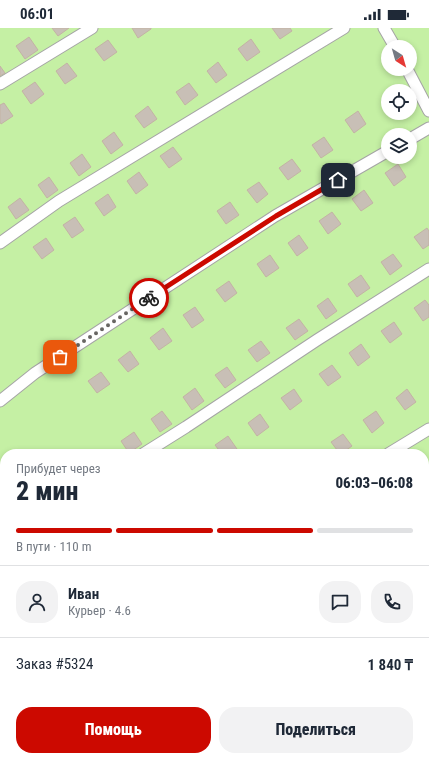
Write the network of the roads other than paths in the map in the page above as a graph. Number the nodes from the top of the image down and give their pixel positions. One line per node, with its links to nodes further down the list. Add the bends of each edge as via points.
1 (92, 28): 6 (street)
2 (344, 28): 11 (street, via 59,201)
3 (384, 28): 4 (street)
4 (391, 40)
5 (410, 76): 7 (street)
6 (0, 84)
7 (429, 111)
8 (429, 128): 9 (street)
9 (417, 135)
10 (381, 156): 13 (street, via 276,216 35,373)
11 (0, 243)
12 (429, 269): 15 (street)
13 (0, 401)
14 (429, 429): 16 (street)
15 (151, 449)
16 (396, 449)

